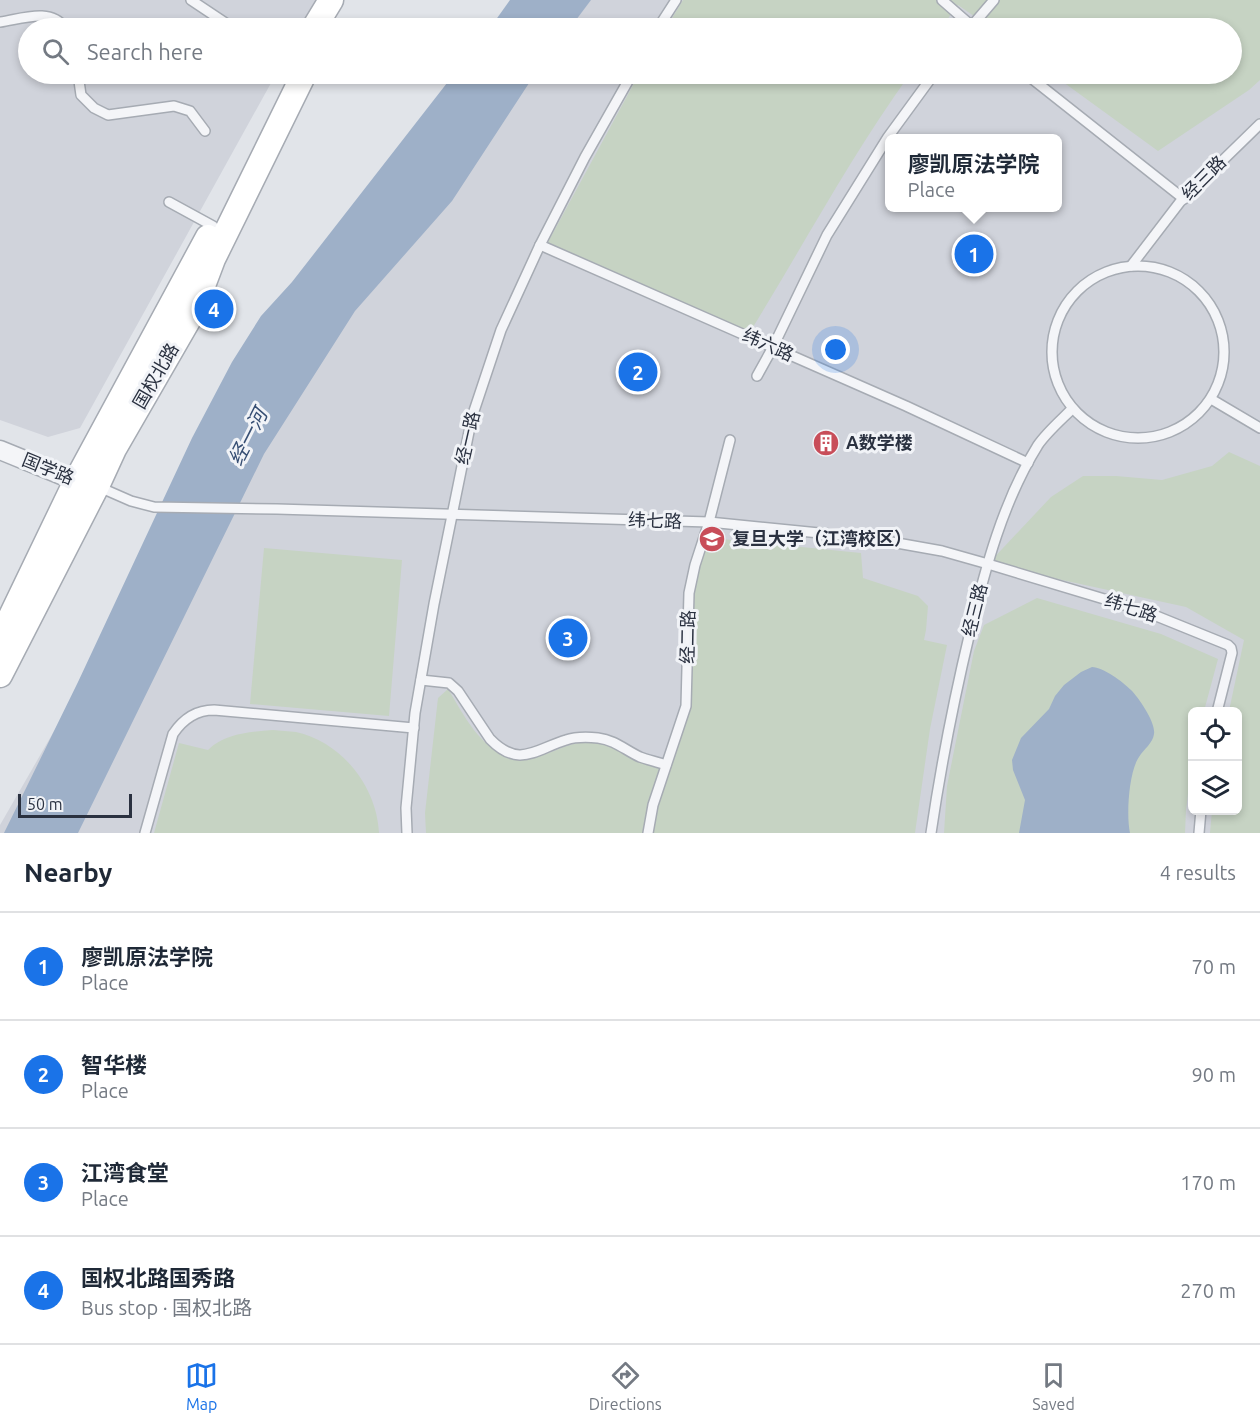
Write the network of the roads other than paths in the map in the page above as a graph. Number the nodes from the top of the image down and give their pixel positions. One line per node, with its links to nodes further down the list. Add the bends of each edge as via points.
1 (191, 0): 9 (lane)
2 (331, 0): 10 (main road)
3 (346, 0): 11 (main road)
4 (676, 0): 12 (lane)
5 (942, 0): 13 (lane)
6 (994, 0): 14 (lane)
7 (24, 18): 8 (lane, via 42,15)
8 (50, 18)
9 (218, 18)
10 (320, 18)
11 (336, 18)
12 (664, 18)
13 (961, 18)
14 (980, 18)
15 (18, 19): 16 (lane)
16 (0, 22)
17 (79, 84): 24 (lane, via 81,95 108,115 174,106 190,111)
18 (293, 84): 29 (main road, 国权北路)
19 (294, 84): 40 (main road, 国权北路, via 213,260 194,312 114,449)
20 (626, 84): 30 (lane, 经一路)
21 (927, 84): 25 (lane)
22 (1039, 84): 27 (lane)
23 (1260, 124): 27 (lane, 经三路)
24 (205, 131)
25 (890, 134)
26 (885, 142): 32 (lane, via 827,235)
27 (1184, 198): 31 (lane, 经三路)
28 (168, 202): 29 (lane)
29 (213, 226): 40 (main road, 国权北路)
30 (540, 244): 32 (lane, 纬六路); 41 (lane, 经一路, via 501,330 471,417)
31 (1131, 266): 34 (lane, via 1175,274 1196,288 1214,310 1225,355 1221,379); 35 (lane, via 1092,278 1072,295 1057,320 1051,355 1056,382)
32 (772, 347): 33 (lane); 39 (lane, 纬六路)
33 (756, 376)
34 (1211, 399): 35 (lane, via 1188,423 1165,434 1141,439 1102,431); 36 (lane)
35 (1072, 409): 39 (lane, 经三路, via 1039,443)
36 (1260, 428)
37 (730, 440): 42 (lane, 经二路)
38 (0, 450): 40 (street, 国学路)
39 (1028, 463): 43 (lane, 经三路, via 1013,491)
40 (86, 484): 41 (lane, 纬七路, via 154,507); 44 (main road, 国权北路); 45 (main road, 国权北路)
41 (451, 515): 42 (lane, 纬七路); 46 (lane, 经一路)
42 (709, 522): 43 (lane, 纬七路, via 869,538); 49 (lane, 经二路, via 689,593 686,706)
43 (988, 564): 47 (lane, 纬七路, via 1144,611 1228,645 1232,653); 54 (lane, 经三路, via 959,675)
44 (0, 639)
45 (0, 675)
46 (421, 680): 48 (lane, 经一路); 49 (lane, via 449,683 490,739 505,751 530,754 567,739 600,738)
47 (1218, 707)
48 (414, 728): 51 (lane, via 214,710 189,716 173,734); 52 (lane, 经一路)
49 (666, 765): 53 (lane, 经二路)
50 (1201, 815): 55 (lane)
51 (145, 833)
52 (407, 833)
53 (648, 833)
54 (931, 833)
55 (1199, 833)

